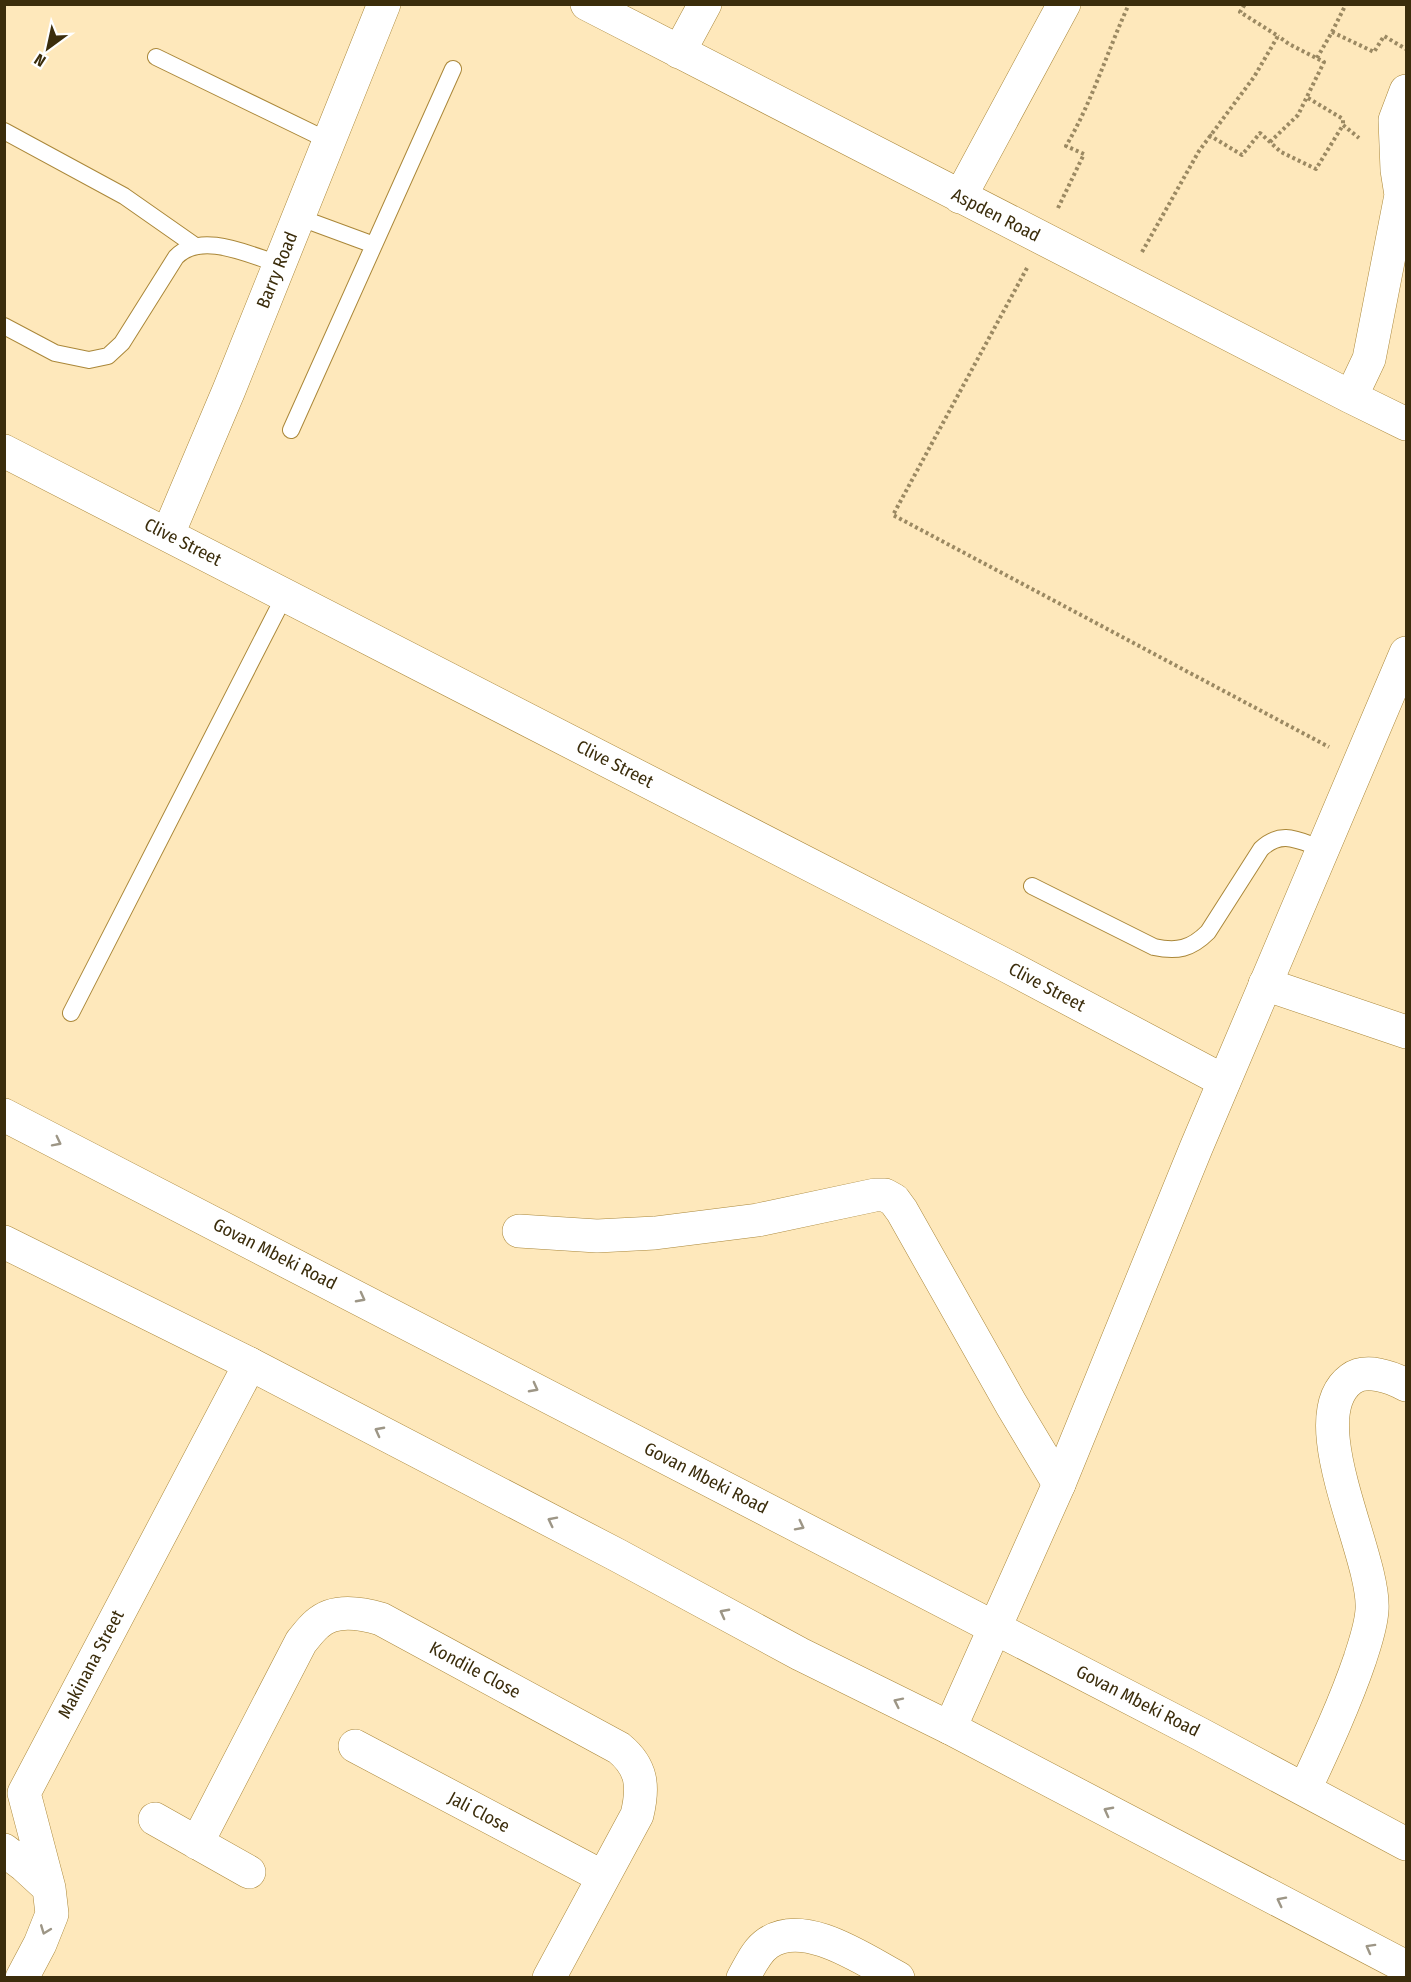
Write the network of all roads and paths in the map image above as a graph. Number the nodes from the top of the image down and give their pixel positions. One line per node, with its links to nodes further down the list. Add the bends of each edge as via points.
1 (384, 4): 20 (street, Barry Road)
2 (587, 4): 11 (street, Aspden Road)
3 (705, 4): 11 (street)
4 (1064, 4): 23 (street)
5 (1129, 4): 25 (path, via 1098,83 1066,146 1084,154)
6 (1245, 4): 9 (path, via 1240,12)
7 (1346, 4): 8 (path)
8 (1332, 32): 10 (path, via 1374,52 1384,36); 13 (path)
9 (1278, 36): 13 (path); 19 (path, via 1254,76)
10 (1407, 49)
11 (679, 52): 23 (street, Aspden Road)
12 (156, 57): 20 (lane)
13 (1317, 58): 16 (path, via 1324,62)
14 (453, 69): 27 (lane)
15 (1407, 91): 22 (street, via 1395,120)
16 (1308, 98): 17 (path, via 1343,119); 21 (path, via 1298,115)
17 (1343, 124): 21 (path, via 1316,170 1281,152); 22 (path)
18 (4, 131): 26 (lane, via 124,196)
19 (1209, 135): 21 (path, via 1242,155 1260,133); 29 (path)
20 (329, 141): 24 (street, Barry Road)
21 (1270, 141)
22 (1397, 171): 31 (street, via 1401,195 1369,359)
23 (960, 196): 25 (street, Aspden Road)
24 (298, 217): 27 (lane); 28 (street, Barry Road)
25 (1043, 239): 29 (street, Aspden Road); 38 (path, via 893,515)
26 (194, 245): 28 (lane, via 217,246); 30 (lane, via 176,257 122,343 108,356 89,360 56,353)
27 (374, 245): 33 (lane)
28 (279, 264): 35 (street, Barry Road)
29 (1126, 281): 31 (street, Aspden Road)
30 (4, 326)
31 (1351, 397): 32 (street, Aspden Road)
32 (1407, 424)
33 (291, 430)
34 (4, 451): 35 (street, Clive Street)
35 (168, 534): 36 (street, Clive Street)
36 (285, 595): 42 (lane); 44 (street, Clive Street)
37 (1407, 653): 38 (street)
38 (1360, 763): 39 (street)
39 (1323, 849): 40 (lane, via 1283,837 1269,841 1260,849 1208,932 1185,948 1154,947); 41 (street)
40 (1032, 886)
41 (1265, 984): 43 (street); 44 (street)
42 (71, 1013)
43 (1407, 1032)
44 (1224, 1081): 50 (street)
45 (4, 1115): 51 (street, Govan Mbeki Road, one-way to 51)
46 (519, 1231): 50 (street, via 597,1236 655,1233 748,1221 885,1195 902,1211)
47 (4, 1242): 48 (street)
48 (250, 1364): 52 (street, one-way to 48, via 800,1654); 55 (street, Makinana Street)
49 (1407, 1385): 54 (street, via 1380,1375 1357,1375 1346,1383 1335,1406 1334,1447 1350,1518 1367,1566 1372,1609 1369,1631 1348,1693)
50 (1059, 1484): 51 (street)
51 (996, 1628): 52 (street); 54 (street, Govan Mbeki Road)
52 (950, 1728): 63 (street, one-way to 52)
53 (355, 1746): 61 (street, Jali Close)
54 (1305, 1789): 58 (street, Govan Mbeki Road)
55 (14, 1796): 62 (street, Makinana Street)
56 (155, 1819): 57 (street)
57 (197, 1843): 60 (street); 61 (street, Kondile Close, via 302,1642 318,1622 360,1613 381,1619 619,1748 632,1759 639,1775 640,1805)
58 (1407, 1844)
59 (4, 1850): 62 (street)
60 (249, 1872)
61 (603, 1877): 65 (street, Kondile Close)
62 (49, 1888): 64 (street, Makinana Street, one-way to 64, via 52,1914)
63 (1407, 1967)
64 (22, 1977)
65 (549, 1977)
66 (743, 1977): 67 (street, via 766,1944 791,1935 830,1942)
67 (898, 1977)

